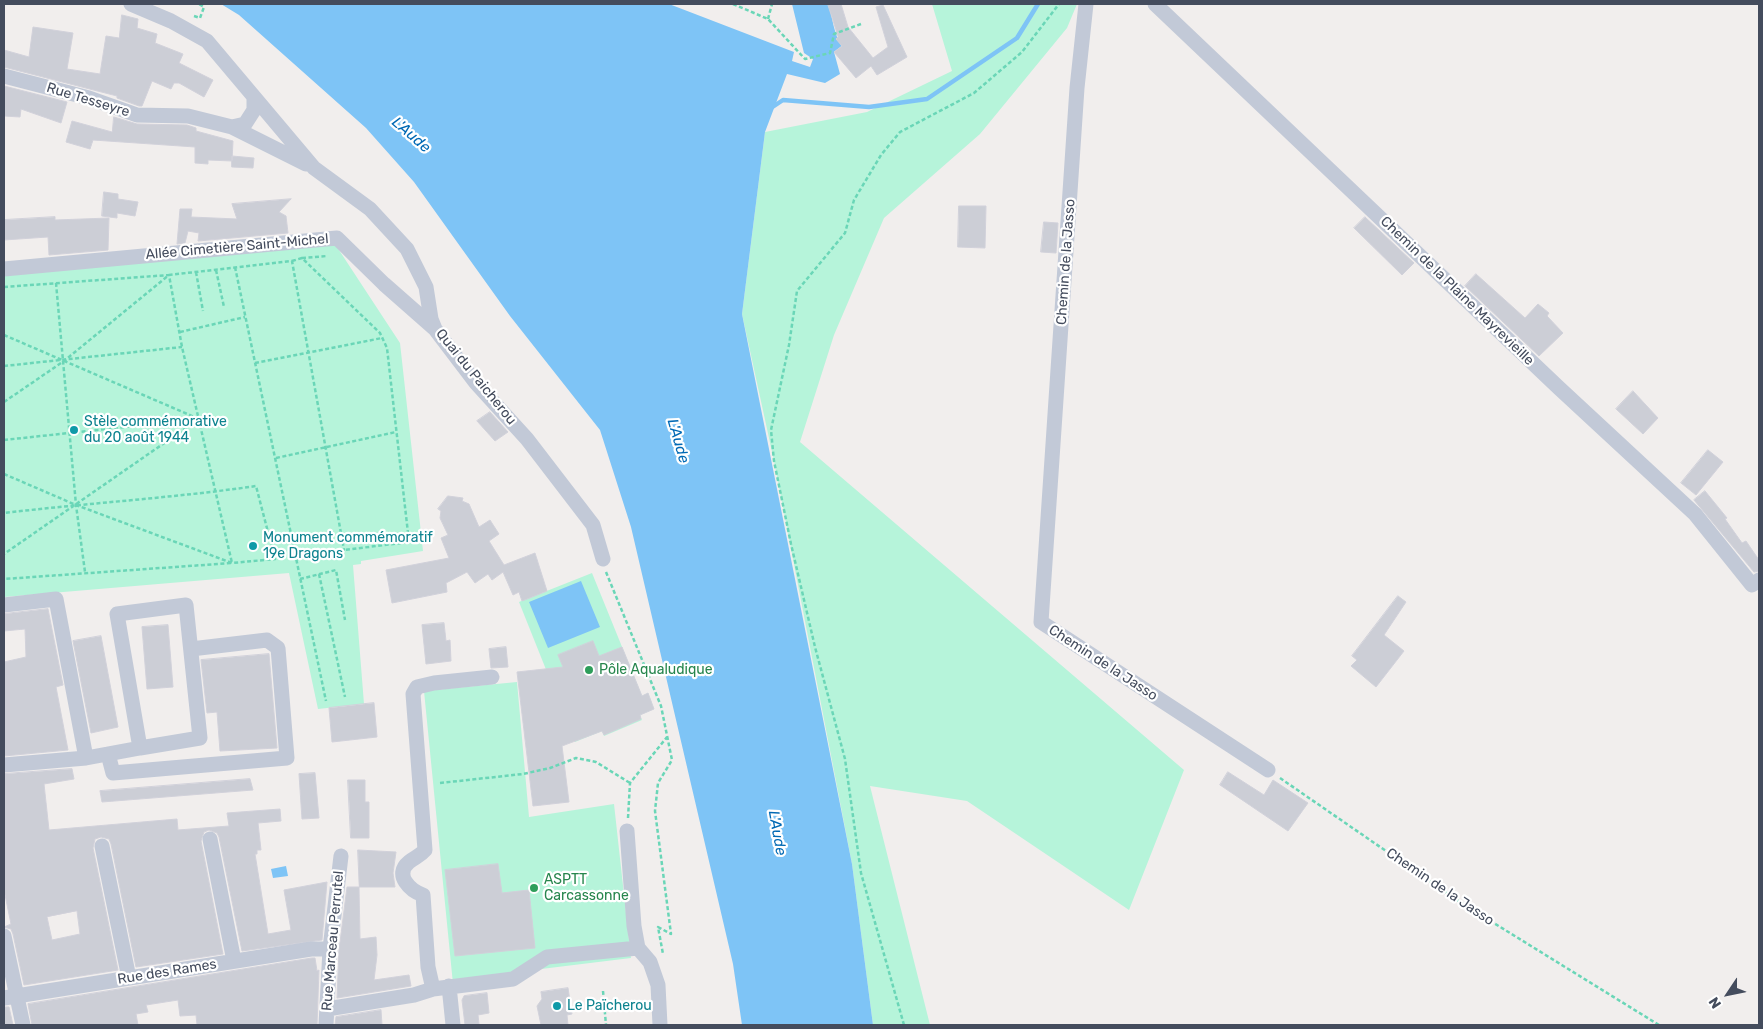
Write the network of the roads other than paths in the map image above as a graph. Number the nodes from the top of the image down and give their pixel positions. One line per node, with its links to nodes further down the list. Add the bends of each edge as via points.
1 (131, 4): 5 (street, Quai du Paicherou, via 208,41)
2 (1086, 4): 21 (street, Chemin de la Jasso, via 1041,622)
3 (1155, 4): 11 (street, Chemin de la Plaine Mayrevieille, via 1695,514)
4 (4, 76): 6 (street, Rue Tesseyre, via 89,98 137,115 188,116)
5 (254, 98): 6 (street, via 254,110 245,124); 7 (street, Quai du Paicherou)
6 (232, 127): 7 (street, Rue Tesseyre)
7 (314, 168): 9 (street, Quai du Paicherou, via 370,209 407,249 426,287)
8 (4, 268): 9 (street, Allée Cimetière Saint-Michel, via 337,238)
9 (435, 329): 10 (street, Quai du Paicherou, via 476,383 527,439 593,525)
10 (603, 558)
11 (1757, 587)
12 (4, 605): 18 (street, via 56,599)
13 (191, 649): 15 (street); 16 (street, via 186,605 117,614); 20 (street, via 267,640 278,648 287,758)
14 (492, 677): 31 (street, via 434,683 416,687 413,694 425,850 407,864 403,873 406,885 423,896 428,967)
15 (200, 738): 16 (street); 20 (street)
16 (140, 748): 17 (street)
17 (108, 754): 18 (street); 20 (street, via 113,773)
18 (86, 758): 19 (street)
19 (4, 765)
20 (204, 765)
21 (1268, 770)
22 (627, 831): 28 (street)
23 (210, 839): 29 (street)
24 (102, 846): 30 (street)
25 (341, 856): 27 (street, Rue Marceau Perrutel)
26 (4, 936): 32 (street)
27 (330, 948): 29 (street, Rue des Rames); 33 (street, Rue Marceau Perrutel)
28 (638, 948): 31 (street, via 547,956 514,979); 37 (street, via 650,962 658,985)
29 (234, 961): 30 (street, Rue des Rames)
30 (129, 978): 32 (street, Rue des Rames)
31 (441, 987): 33 (street, via 414,995); 36 (street)
32 (10, 997): 34 (street)
33 (327, 1009): 35 (street, Rue Marceau Perrutel)
34 (23, 1025)
35 (326, 1025)
36 (452, 1025)
37 (660, 1025)

